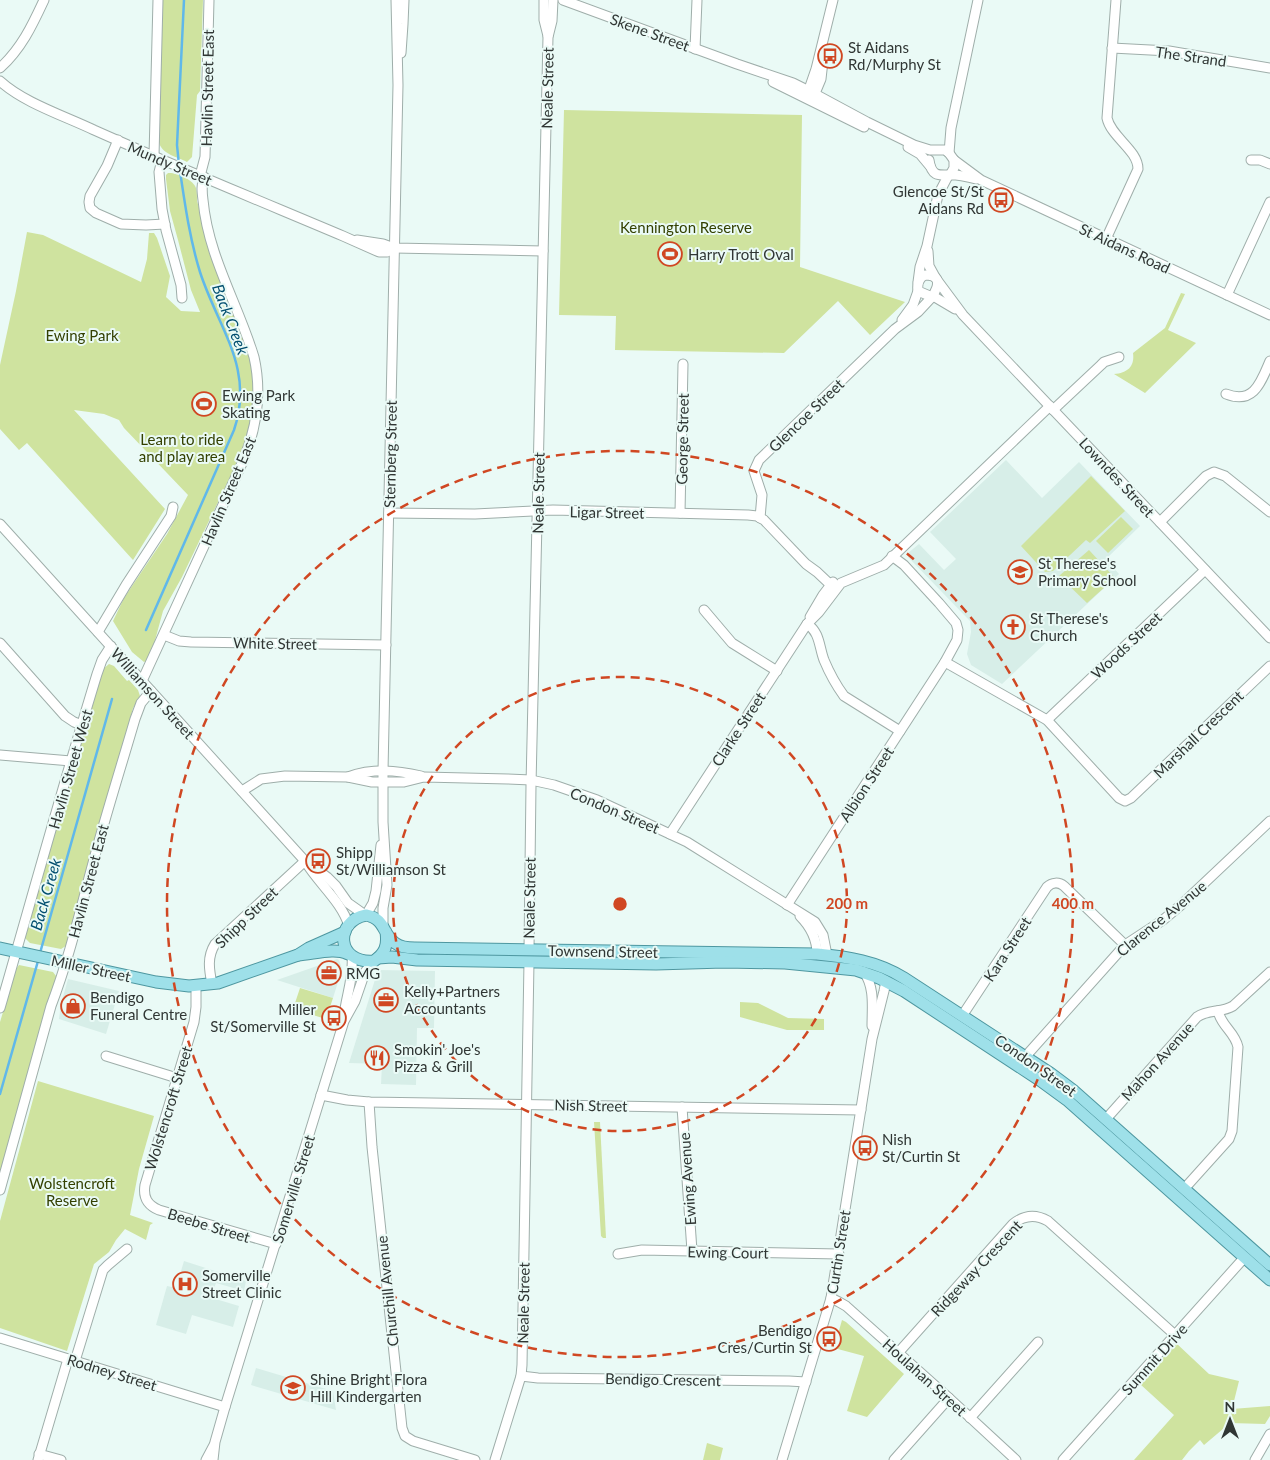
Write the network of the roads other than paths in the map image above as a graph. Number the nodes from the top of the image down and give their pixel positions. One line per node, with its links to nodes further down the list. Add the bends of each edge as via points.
1 (44, 0): 16 (street, via 27,36)
2 (158, 0): 25 (street)
3 (209, 0): 30 (street, Havlin Street East)
4 (396, 0): 19 (street, Sternberg Street)
5 (404, 0): 19 (street, Sternberg Street)
6 (544, 0): 13 (street, Neale Street)
7 (553, 0): 13 (street, Neale Street)
8 (563, 0): 15 (street, Skene Street)
9 (696, 0): 15 (street)
10 (833, 0): 20 (street)
11 (978, 0): 21 (street)
12 (1116, 0): 14 (street)
13 (548, 37): 38 (street, Neale Street)
14 (1112, 48): 17 (street, The Strand, via 1169,51); 35 (street, via 1108,121 1138,166)
15 (696, 49): 20 (street, Skene Street)
16 (0, 68)
17 (1270, 68)
18 (0, 81): 22 (street, Mundy Street, via 12,91)
19 (398, 85): 37 (street, Sternberg Street)
20 (810, 96): 23 (street, via 909,143); 28 (street, via 920,154)
21 (951, 128): 23 (street); 24 (street)
22 (118, 140): 25 (street, Mundy Street); 34 (street, via 90,196 90,208 121,224)
23 (936, 150): 24 (street, via 945,150); 28 (street, via 929,158)
24 (952, 157): 29 (street, via 954,168); 31 (street, St Aidans Road)
25 (162, 160): 30 (street, Mundy Street); 34 (street, via 160,172)
26 (1251, 160): 27 (street)
27 (1270, 164)
28 (932, 169): 29 (street, via 942,176); 32 (street)
29 (949, 175): 31 (street, St Aidans Road); 32 (street)
30 (202, 176): 37 (street, Mundy Street, via 379,252); 67 (street, Havlin Street East, via 208,230 254,357 258,402 244,460)
31 (981, 180): 35 (street, St Aidans Road)
32 (938, 195): 36 (street)
33 (1270, 202): 42 (street)
34 (165, 224): 44 (street)
35 (1106, 239): 42 (street, St Aidans Road)
36 (927, 246): 39 (street); 40 (street)
37 (394, 248): 38 (street, Mundy Street); 56 (street, Sternberg Street)
38 (543, 251): 54 (street, Neale Street)
39 (936, 279): 40 (street, via 928,274); 43 (street, via 938,286); 45 (street, Lowndes Street)
40 (918, 282): 41 (street)
41 (918, 291): 43 (street); 47 (street, Glencoe Street, via 913,305)
42 (1227, 295): 46 (street, St Aidans Road)
43 (932, 296): 45 (street, Lowndes Street); 47 (street, Glencoe Street, via 918,312)
44 (182, 298)
45 (963, 315): 52 (street, Lowndes Street)
46 (1270, 315)
47 (896, 328): 58 (street, Glencoe Street, via 756,464 762,501)
48 (1119, 357): 52 (street, via 1104,362)
49 (1270, 361): 51 (street, via 1256,390 1244,396)
50 (683, 364): 57 (street, George Street)
51 (1226, 394)
52 (1052, 408): 59 (street, Lowndes Street); 61 (street)
53 (173, 507): 66 (street, via 171,516)
54 (538, 511): 56 (street, Ligar Street); 57 (street, Ligar Street); 85 (street, Neale Street)
55 (1270, 512): 59 (street, via 1214,468)
56 (389, 513): 70 (street, Sternberg Street)
57 (680, 513): 58 (street, Ligar Street, via 748,514)
58 (760, 518): 63 (street, via 806,564 814,577)
59 (1160, 522): 62 (street, Lowndes Street)
60 (0, 524): 66 (street, Williamson Street)
61 (892, 556): 63 (street, via 834,581); 72 (street, via 956,623 957,640)
62 (1206, 570): 68 (street, Lowndes Street); 77 (street, Woods Street)
63 (831, 589): 65 (street, Clarke Street, via 814,609)
64 (704, 610): 74 (street, via 732,643)
65 (807, 624): 74 (street, Clarke Street); 79 (street, via 815,630 826,664 844,696)
66 (98, 632): 71 (street, Williamson Street)
67 (164, 635): 70 (street, White Street, via 191,642); 75 (street, Havlin Street East)
68 (1270, 638)
69 (0, 642): 78 (street, via 65,716)
70 (386, 645): 82 (street, Sternberg Street)
71 (111, 646): 75 (street, Williamson Street); 78 (street, Havlin Street West, via 102,660)
72 (945, 662): 77 (street, Marshall Crescent); 79 (street, Albion Street)
73 (1270, 666): 77 (street, Marshall Crescent, via 1125,805)
74 (776, 670): 90 (street, Clarke Street)
75 (142, 681): 76 (street, Williamson Street)
76 (152, 691): 87 (street, Williamson Street); 104 (street, Havlin Street East, via 141,703 135,719)
77 (1047, 720)
78 (82, 725): 81 (street, Havlin Street West)
79 (900, 731): 92 (street, Albion Street)
80 (0, 755): 81 (street)
81 (71, 761): 98 (street, Havlin Street West)
82 (383, 771): 83 (street, Condon Street, via 362,772); 84 (street, Condon Street); 86 (street, Sternberg Street)
83 (348, 777): 86 (street, Condon Street); 87 (street, Condon Street, via 273,777 258,780)
84 (424, 777): 85 (street, Condon Street); 86 (street, Condon Street, via 404,782)
85 (531, 780): 90 (street, Condon Street, via 577,792); 102 (street, Neale Street)
86 (383, 782): 89 (street, Sternberg Street)
87 (242, 791): 91 (street, Williamson Street)
88 (1270, 821): 96 (street, Clarence Avenue, via 1181,905)
89 (383, 822): 93 (street, Sternberg Street, via 376,891); 95 (street, Sternberg Street, via 387,885 383,908)
90 (670, 834): 92 (street, Condon Street, via 700,849)
91 (305, 861): 93 (street, Williamson Street, via 327,877 348,903); 94 (street, Williamson Street, via 343,911); 109 (street, Shipp Street, via 215,944 209,959)
92 (787, 905): 101 (street, Condon Street, via 819,927 824,936)
93 (365, 915): 94 (main road); 95 (main road, via 374,918)
94 (347, 929): 99 (main road, Miller Street); 100 (main road, via 344,943)
95 (385, 929): 102 (main road, Townsend Street, via 396,944 408,948); 103 (main road, via 386,947)
96 (1125, 944): 113 (street, Kara Street, via 1064,886 1052,879); 117 (street, Clarence Avenue)
97 (0, 948): 98 (main road, Miller Street)
98 (15, 951): 104 (main road, Miller Street); 111 (street, Havlin Street West)
99 (298, 955): 100 (main road, Miller Street, via 339,951); 109 (main road, Miller Street)
100 (350, 955): 103 (main road, via 362,961); 114 (street, Somerville Street, via 352,972)
101 (822, 955): 102 (main road, Townsend Street); 108 (main road, via 876,970); 113 (main road, Condon Street, via 858,959 887,968)
102 (529, 956): 103 (main road, Townsend Street, via 417,960 392,957); 105 (main road, Townsend Street, via 666,964 756,962); 121 (street, Neale Street)
103 (376, 960): 114 (street, Somerville Street, via 365,972)
104 (66, 962): 110 (main road, Miller Street, via 165,984); 126 (street, Havlin Street East)
105 (822, 966): 106 (main road, Condon Street)
106 (864, 972): 108 (main road, Condon Street); 115 (street, Curtin Street, via 872,990)
107 (1270, 972): 112 (street, Mahon Avenue, via 1237,1004)
108 (886, 981): 115 (street, Curtin Street); 117 (main road, Condon Street)
109 (212, 984): 110 (main road, Miller Street)
110 (196, 986): 118 (street, Wolstencroft Street, via 194,1022)
111 (0, 1008)
112 (1218, 1010): 124 (street, Mahon Avenue, via 1197,1017); 125 (street, via 1221,1021 1238,1047 1232,1131 1229,1139)
113 (962, 1016): 117 (main road, Condon Street)
114 (344, 1021): 119 (street, Somerville Street)
115 (872, 1038): 123 (street, Curtin Street)
116 (106, 1056): 118 (street)
117 (1022, 1062): 124 (main road, Condon Street, via 1067,1100)
118 (177, 1078): 127 (street, Wolstencroft Street, via 146,1184)
119 (322, 1095): 120 (street, Nish Street); 128 (street, Somerville Street)
120 (369, 1102): 121 (street, Nish Street); 154 (street, Churchill Avenue, via 402,1428 413,1442)
121 (526, 1104): 122 (street, Nish Street); 142 (street, Neale Street)
122 (682, 1107): 123 (street, Nish Street); 130 (street, Ewing Avenue)
123 (861, 1110): 132 (street, Curtin Street)
124 (1103, 1123): 125 (main road, Condon Street); 133 (main road, Condon Street)
125 (1184, 1189): 134 (main road, Condon Street)
126 (0, 1190)
127 (146, 1200): 128 (street, Beebe Street, via 159,1210)
128 (276, 1244): 145 (street, Somerville Street)
129 (127, 1249): 141 (street, via 103,1270)
130 (692, 1251): 131 (street, Ewing Court, via 642,1250); 132 (street, Ewing Court)
131 (618, 1254)
132 (838, 1254): 136 (street, Curtin Street)
133 (1244, 1258): 135 (main road, Condon Street); 137 (street, Summit Drive)
134 (1270, 1265)
135 (1270, 1280)
136 (831, 1298): 140 (street, Houlahan Street, via 846,1306); 143 (street, Curtin Street)
137 (1175, 1335): 140 (street, Ridgeway Crescent, via 1048,1222 1029,1216 1013,1224); 158 (street, Summit Drive)
138 (0, 1338): 141 (street, Rodney Street)
139 (1038, 1342): 146 (street)
140 (898, 1353): 144 (street, Houlahan Street)
141 (72, 1360): 145 (street, Rodney Street); 149 (street)
142 (521, 1376): 143 (street, Bendigo Crescent); 155 (street, Neale Street)
143 (806, 1382): 156 (street, Curtin Street)
144 (949, 1398): 146 (street, Houlahan Street); 157 (street)
145 (225, 1407): 148 (street, Somerville Street)
146 (970, 1418): 150 (street, Houlahan Street)
147 (1270, 1434): 159 (street)
148 (215, 1442): 152 (street, Somerville Street); 153 (street, Somerville Street)
149 (39, 1457): 151 (street)
150 (1014, 1459)
151 (61, 1460)
152 (206, 1460)
153 (213, 1460)
154 (475, 1460)
155 (495, 1460)
156 (782, 1460)
157 (894, 1460)
158 (1063, 1460)
159 (1255, 1460)

